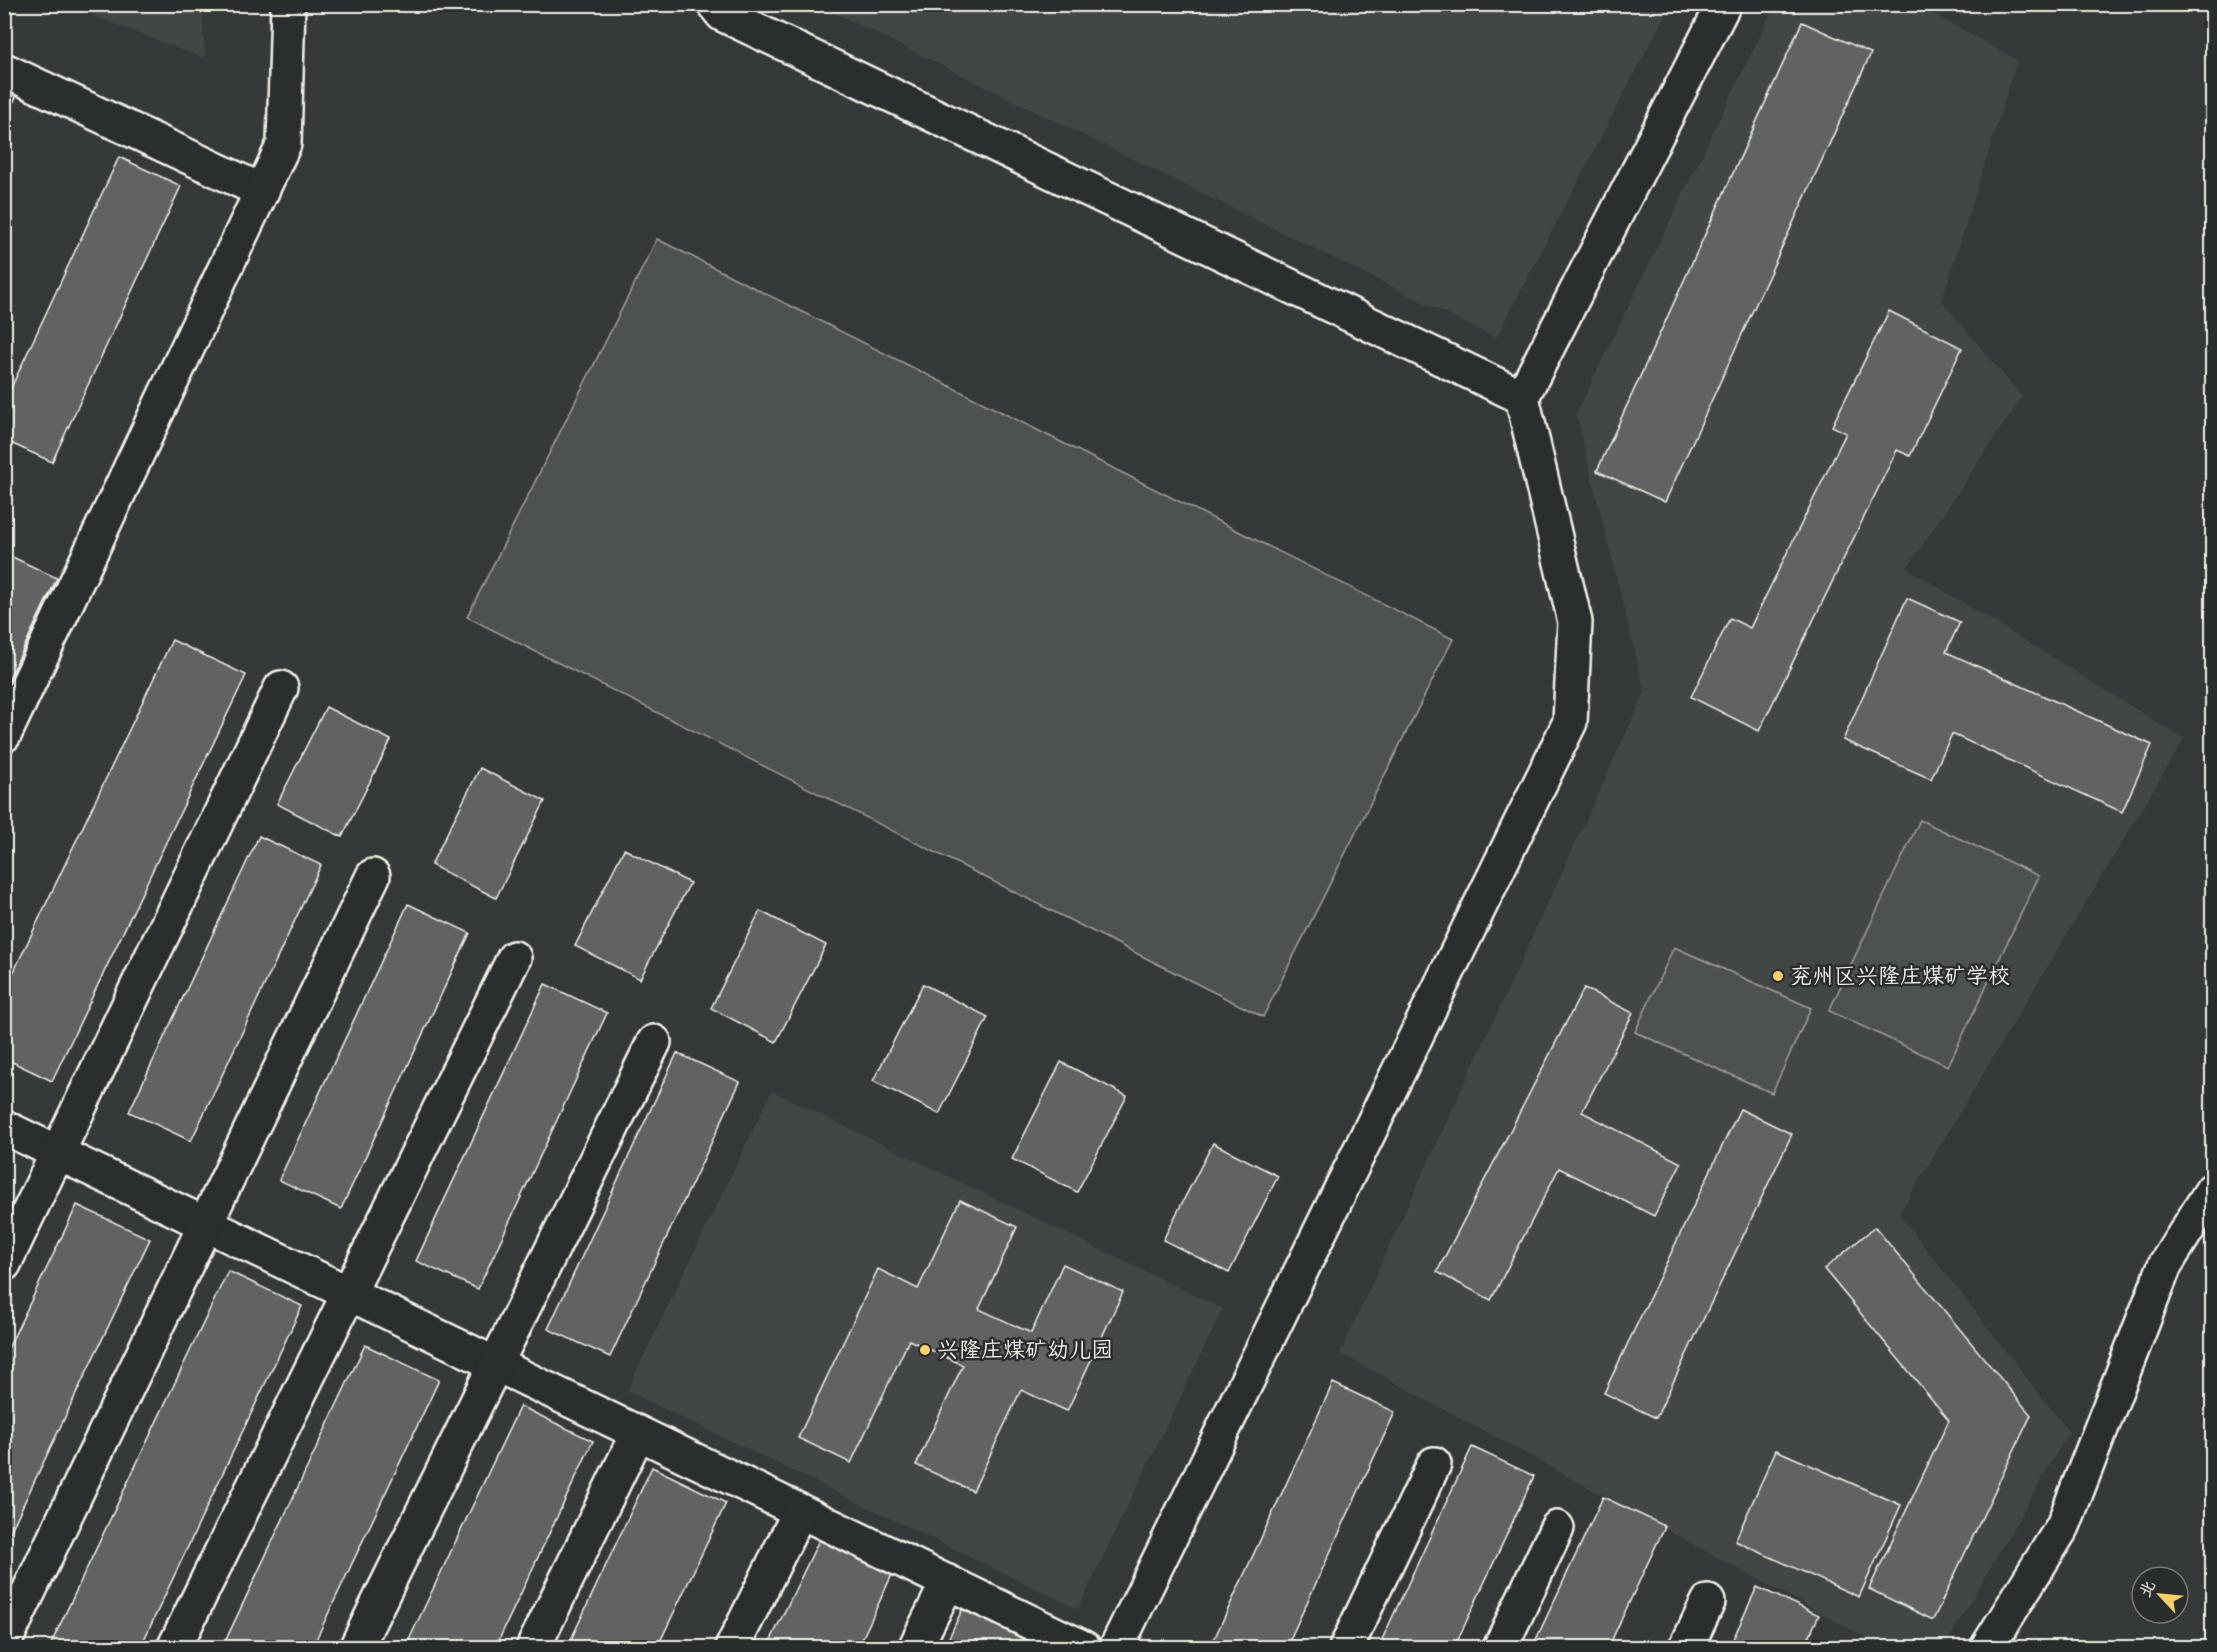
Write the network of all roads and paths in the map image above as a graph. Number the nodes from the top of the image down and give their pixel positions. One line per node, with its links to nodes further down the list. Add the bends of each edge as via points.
1 (288, 4): 5 (street, via 284,144)
2 (714, 4): 6 (street, via 722,14)
3 (1724, 4): 6 (street)
4 (4, 70): 5 (street)
5 (262, 191): 8 (street)
6 (1522, 397): 32 (street, via 1575,622 1570,722)
7 (281, 688): 13 (street)
8 (4, 735)
9 (374, 876): 15 (street)
10 (514, 958): 17 (street)
11 (654, 1042): 18 (street)
12 (4, 1126): 13 (street)
13 (58, 1152): 15 (street); 16 (street)
14 (2207, 1210): 36 (street, via 2165,1264 2063,1526)
15 (206, 1224): 17 (street); 25 (street)
16 (4, 1264)
17 (349, 1293): 18 (street); 26 (street)
18 (496, 1364): 19 (street); 27 (street)
19 (639, 1433): 21 (street); 28 (street)
20 (1434, 1464): 33 (street)
21 (800, 1511): 23 (street); 29 (street)
22 (1557, 1528): 34 (street)
23 (948, 1582): 30 (street); 31 (street)
24 (1708, 1602): 35 (street)
25 (4, 1643)
26 (174, 1647)
27 (356, 1647)
28 (533, 1647)
29 (732, 1647)
30 (915, 1647)
31 (1084, 1647)
32 (1116, 1647)
33 (1346, 1647)
34 (1500, 1647)
35 (1686, 1647)
36 (1987, 1647)

